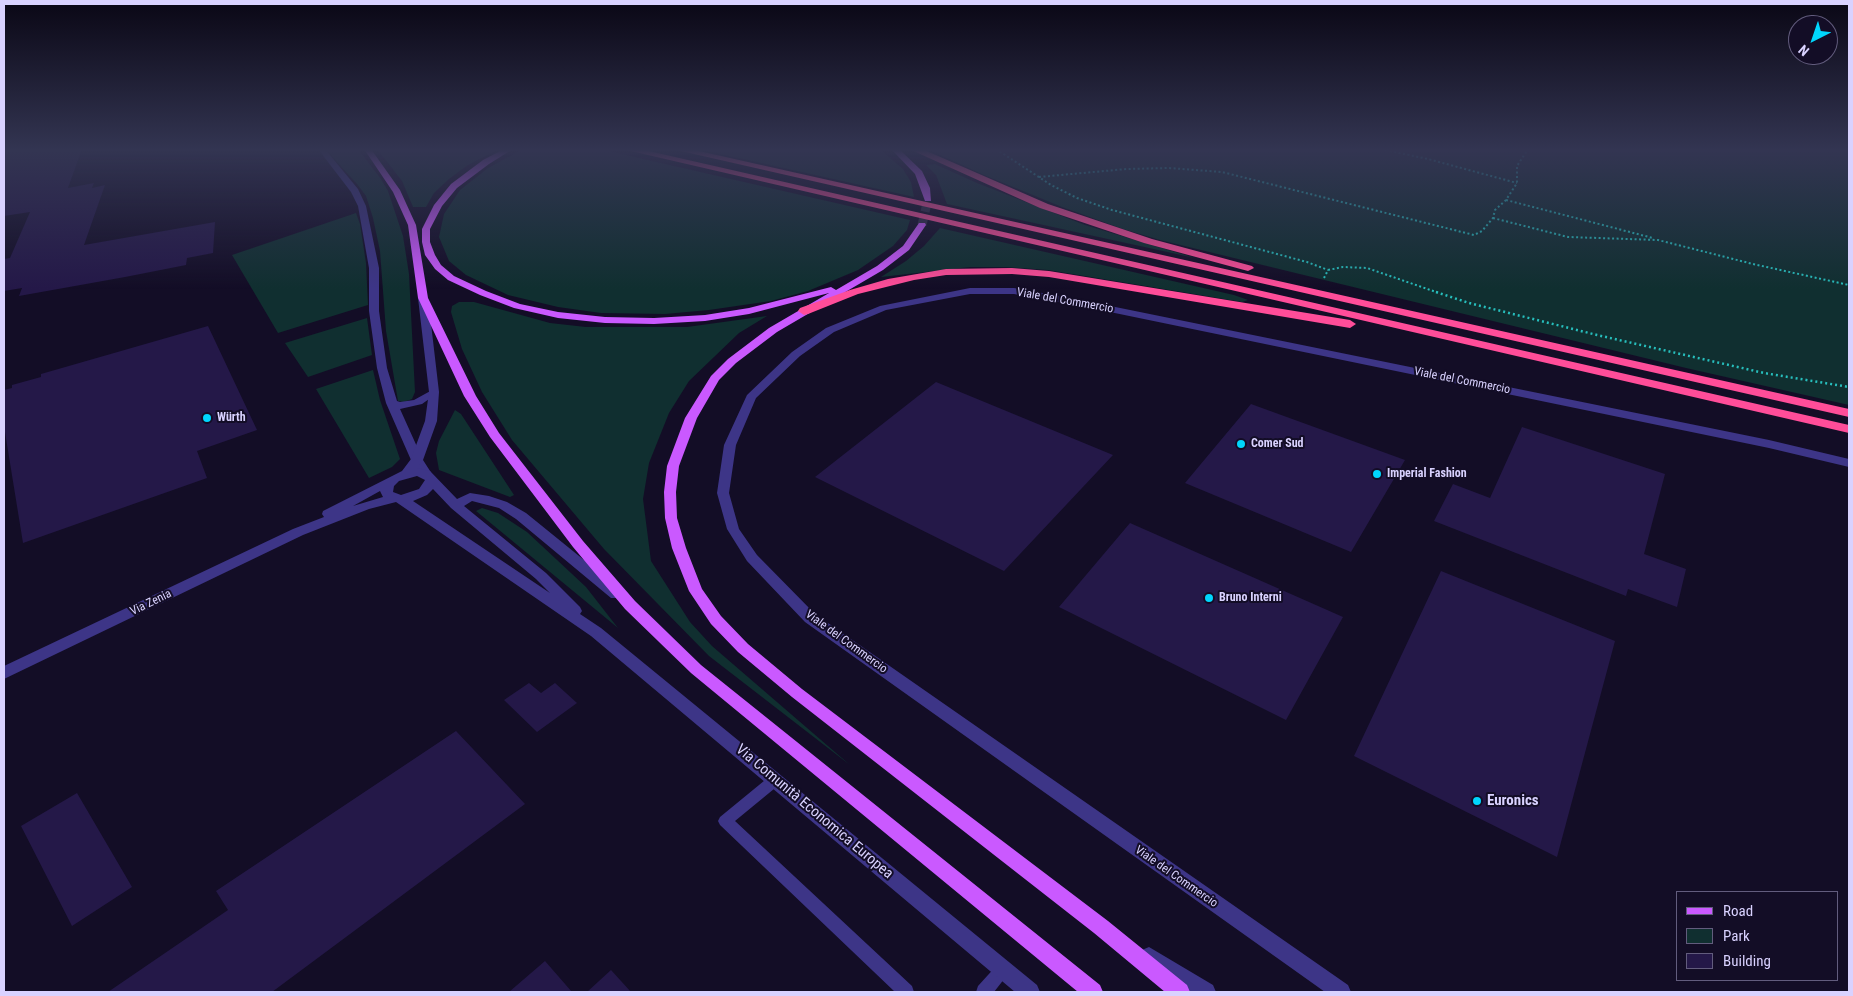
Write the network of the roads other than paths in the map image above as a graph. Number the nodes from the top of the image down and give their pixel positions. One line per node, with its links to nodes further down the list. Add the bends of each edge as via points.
1 (357, 195): 20 (street, via 366,220 374,268 374,311 382,368)
2 (399, 195): 9 (main road)
3 (445, 195): 11 (main road, via 432,214 426,229)
4 (829, 195): 19 (highway)
5 (883, 195): 17 (highway)
6 (927, 195): 8 (main road)
7 (1020, 195): 17 (highway, via 1148,241 1332,290 1532,335)
8 (928, 199)
9 (412, 225): 11 (main road); 13 (main road)
10 (922, 225): 14 (main road, via 906,248)
11 (426, 242): 12 (main road)
12 (430, 255): 13 (main road); 14 (main road, via 451,278 499,300 558,315 605,320 663,321 730,314)
13 (420, 282): 15 (main road)
14 (852, 284): 16 (main road)
15 (423, 298): 18 (street); 30 (main road, via 470,396 494,435)
16 (804, 311): 19 (highway, via 854,292 914,277 975,271 1049,274 1365,327); 34 (main road, via 772,330 716,378 702,397 681,442 672,475 672,518 679,548 696,591 716,620 772,673)
17 (1667, 372): 21 (highway)
18 (434, 392): 20 (street, via 407,405); 23 (street, via 431,421)
19 (1730, 402): 22 (highway)
20 (392, 403): 23 (street)
21 (1849, 412)
22 (1849, 429)
23 (417, 460): 25 (street); 26 (street)
24 (1849, 463): 42 (street, Viale del Commercio, via 1014,291 970,291 883,308 830,330 796,354 751,397 730,445 723,493 733,529 752,558 810,618)
25 (401, 476): 26 (street, via 417,472); 27 (street, via 386,490 388,495); 29 (street, via 344,504)
26 (428, 477): 27 (street, via 429,486 423,492); 28 (street)
27 (402, 498): 28 (street); 29 (street, via 365,506); 31 (street)
28 (451, 501): 30 (street, via 470,497 489,500 521,516); 31 (street, via 541,576)
29 (298, 532): 32 (street, Via Zenia)
30 (630, 605): 39 (main road, via 696,669)
31 (596, 632): 33 (street, Via Comunità Economica Europea)
32 (4, 673)
33 (770, 784): 35 (street, Via Comunità Economica Europea); 36 (lane, via 725,821)
34 (1101, 927): 40 (main road); 41 (street)
35 (1003, 969): 37 (lane); 38 (street, Via Comunità Economica Europea)
36 (906, 992)
37 (984, 992)
38 (1030, 992)
39 (1093, 992)
40 (1180, 992)
41 (1206, 992)
42 (1341, 992)

